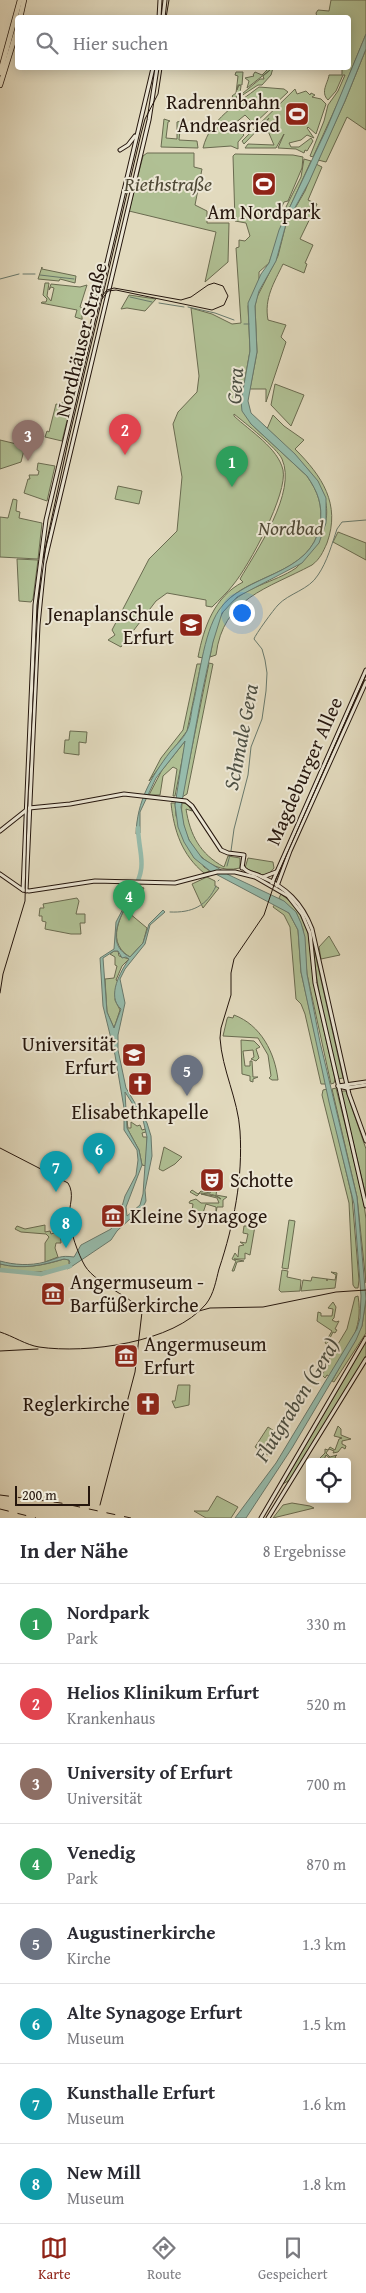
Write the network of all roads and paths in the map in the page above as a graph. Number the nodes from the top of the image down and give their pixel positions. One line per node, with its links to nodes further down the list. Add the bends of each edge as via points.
1 (20, 0): 5 (highway)
2 (24, 0): 6 (highway)
3 (160, 0): 7 (main road)
4 (165, 0): 8 (main road)
5 (16, 15)
6 (21, 15)
7 (161, 15)
8 (162, 15)
9 (15, 18): 13 (highway)
10 (15, 37): 14 (highway)
11 (152, 70): 15 (main road, Nordhäuser Straße)
12 (157, 70): 19 (main road, Nordhäuser Straße, via 149,120 46,554 39,609)
13 (0, 73)
14 (0, 85)
15 (137, 131): 16 (main road, via 131,142); 19 (main road, Nordhäuser Straße, via 46,520 36,604)
16 (120, 150)
17 (366, 670): 22 (main road, Magdeburger Allee)
18 (366, 682): 27 (main road, Magdeburger Allee)
19 (27, 809): 20 (main road); 21 (main road, via 124,794 184,800 192,806 221,850 244,855); 28 (main road, Nordhäuser Straße)
20 (0, 831)
21 (243, 867): 23 (main road); 25 (main road)
22 (277, 871): 25 (main road); 26 (main road, Magdeburger Allee)
23 (238, 872): 26 (main road); 28 (main road, via 208,874 175,883 95,881)
24 (0, 874): 28 (main road)
25 (263, 877): 26 (main road)
26 (271, 884): 27 (main road)
27 (277, 887): 30 (main road, via 298,907 310,933 315,983); 31 (main road, via 301,905 312,929)
28 (25, 890)
29 (366, 1083): 31 (main road)
30 (338, 1086): 31 (main road); 33 (main road)
31 (347, 1086): 32 (main road)
32 (366, 1142)
33 (366, 1206)
34 (366, 1338): 36 (main road)
35 (366, 1359): 37 (main road)
36 (261, 1518)
37 (268, 1518)

